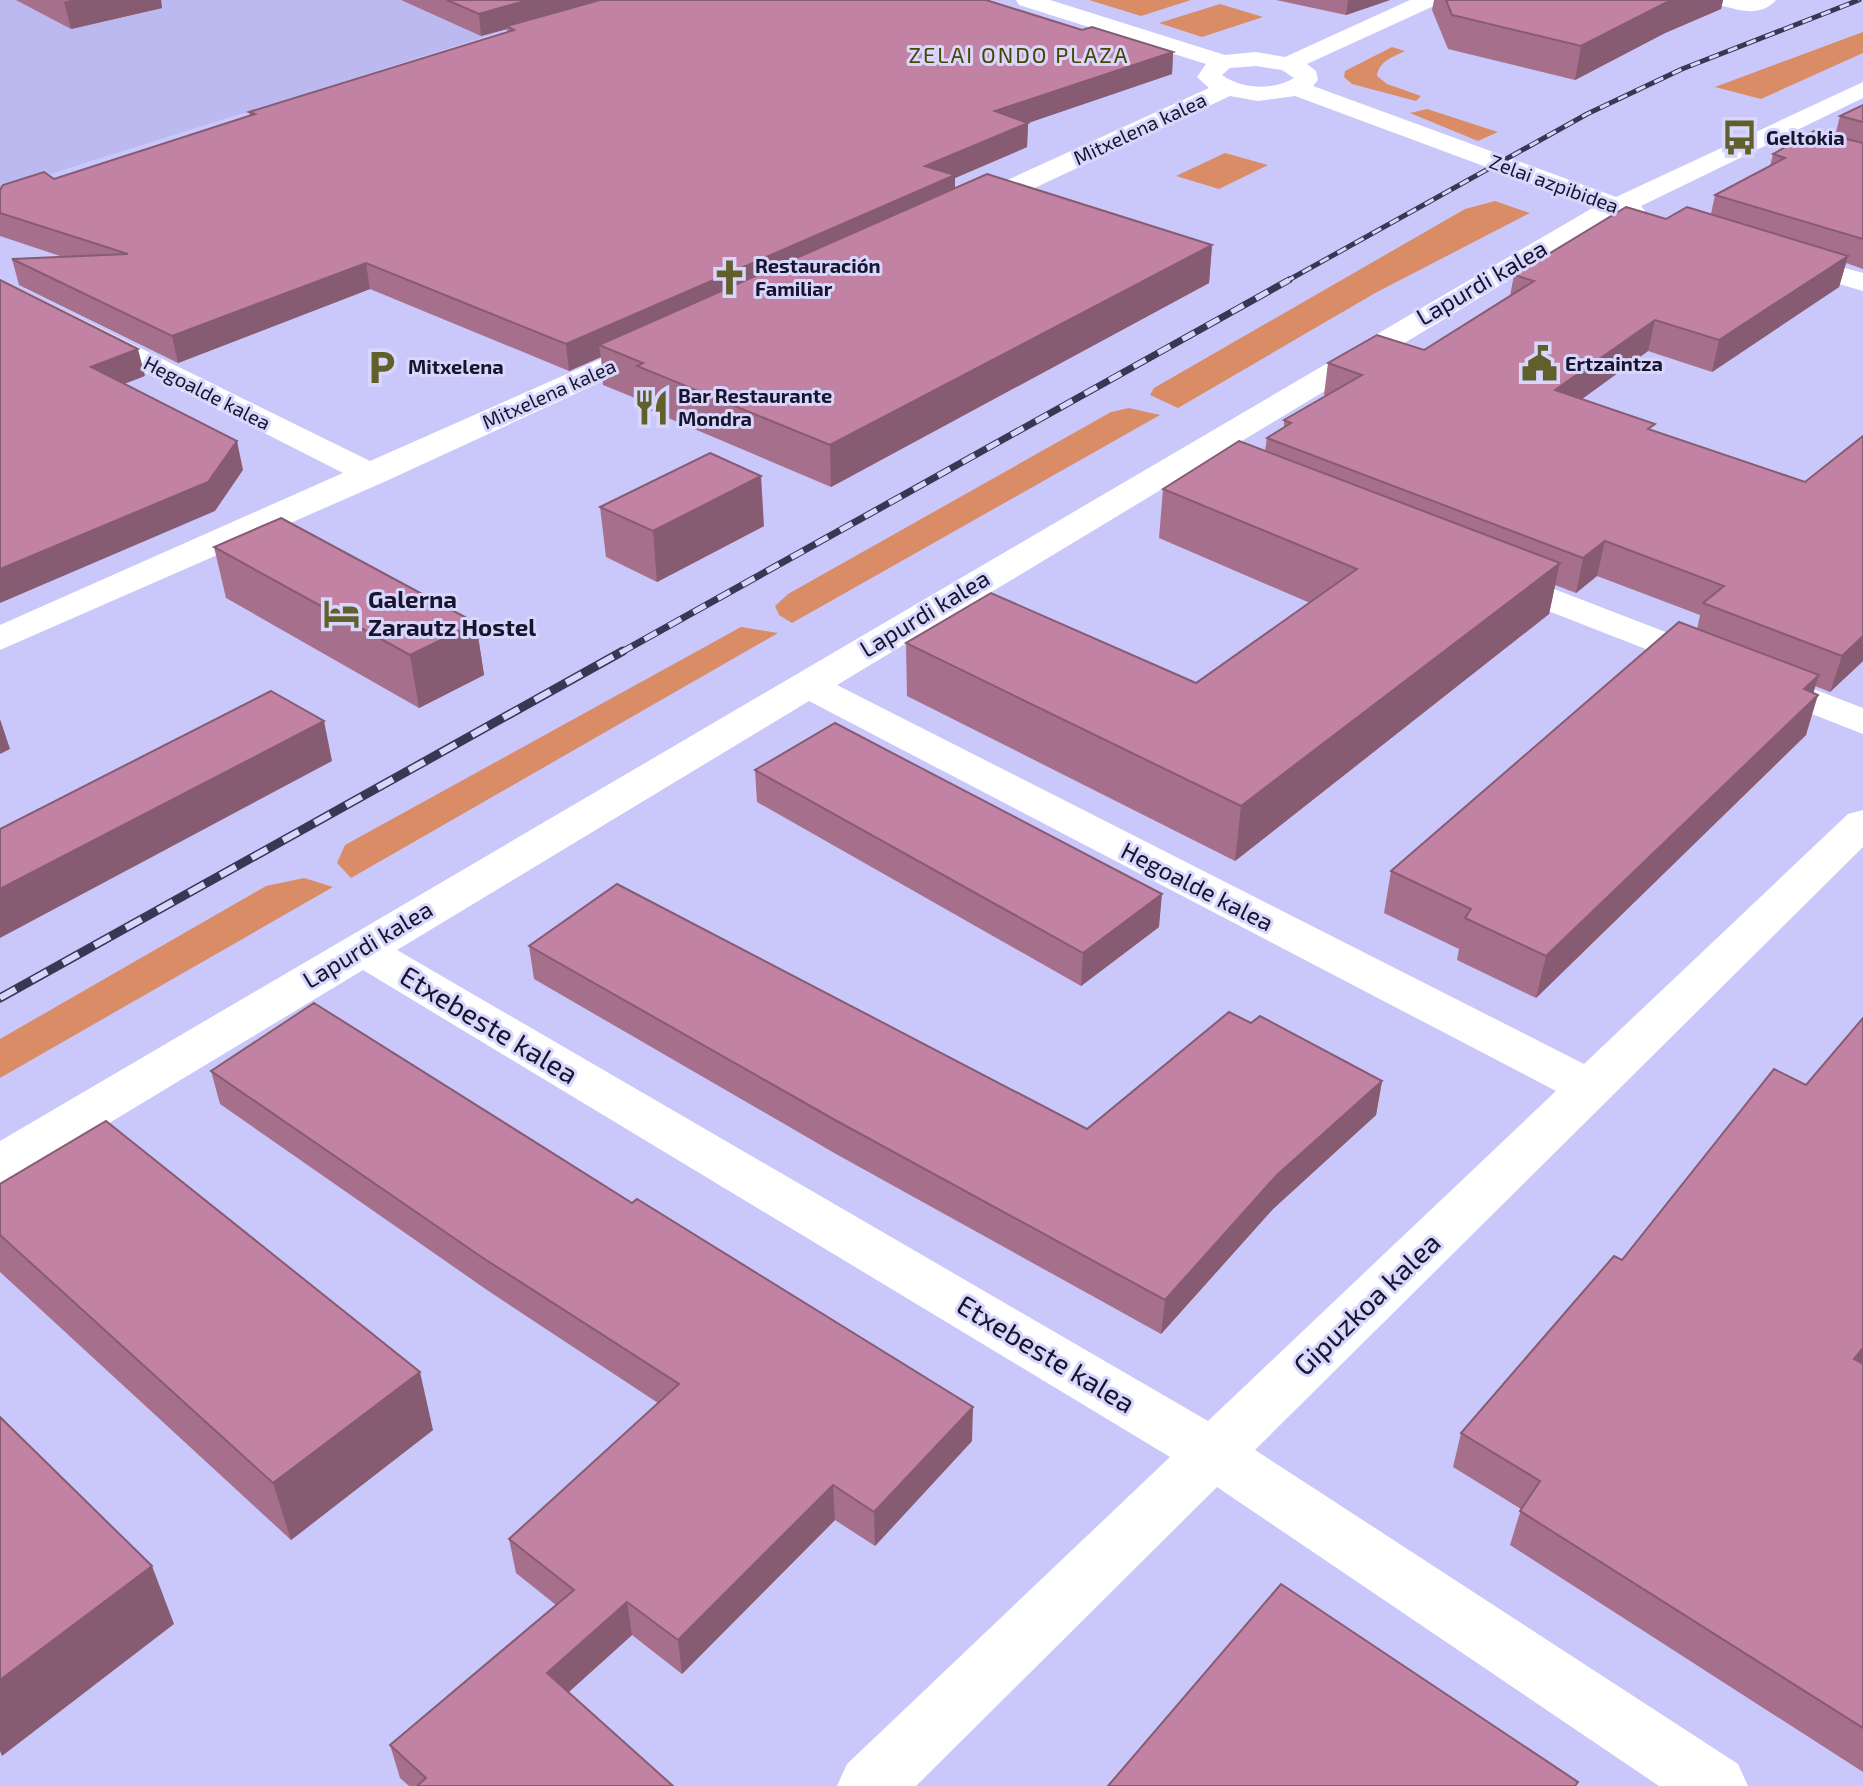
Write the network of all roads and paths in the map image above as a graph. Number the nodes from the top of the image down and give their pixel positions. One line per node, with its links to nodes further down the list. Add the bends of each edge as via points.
1 (1027, 0): 5 (street)
2 (1428, 0): 6 (street)
3 (1727, 0): 4 (street)
4 (1758, 3)
5 (1226, 75): 6 (street, via 1256,59); 6 (street, via 1263,92); 10 (street, Mitxelena kalea)
6 (1292, 76): 11 (street, Zelai azpibidea, via 1546,182)
7 (1863, 89): 8 (street, Lapurdi kalea)
8 (1767, 135): 9 (street); 16 (street, Lapurdi kalea, via 1592,219)
9 (1804, 145)
10 (947, 218)
11 (1660, 220)
12 (1763, 252): 13 (street)
13 (1863, 282)
14 (0, 288): 17 (street, Hegoalde kalea)
15 (684, 334): 17 (street, Mitxelena kalea)
16 (1189, 457): 18 (street); 21 (street, Lapurdi kalea)
17 (372, 475): 20 (street, Mitxelena kalea)
18 (1233, 475)
19 (1468, 567): 22 (street)
20 (0, 639)
21 (806, 684): 24 (street, Lapurdi kalea); 25 (street, Hegoalde kalea)
22 (1863, 722)
23 (1863, 823): 25 (street, Gipuzkoa kalea)
24 (361, 949): 26 (street, Lapurdi kalea); 27 (street, Etxebeste kalea)
25 (1590, 1088): 27 (street, Gipuzkoa kalea)
26 (0, 1165)
27 (1213, 1453): 28 (street, Gipuzkoa kalea); 29 (street, Etxebeste kalea)
28 (870, 1786)
29 (1715, 1786)

